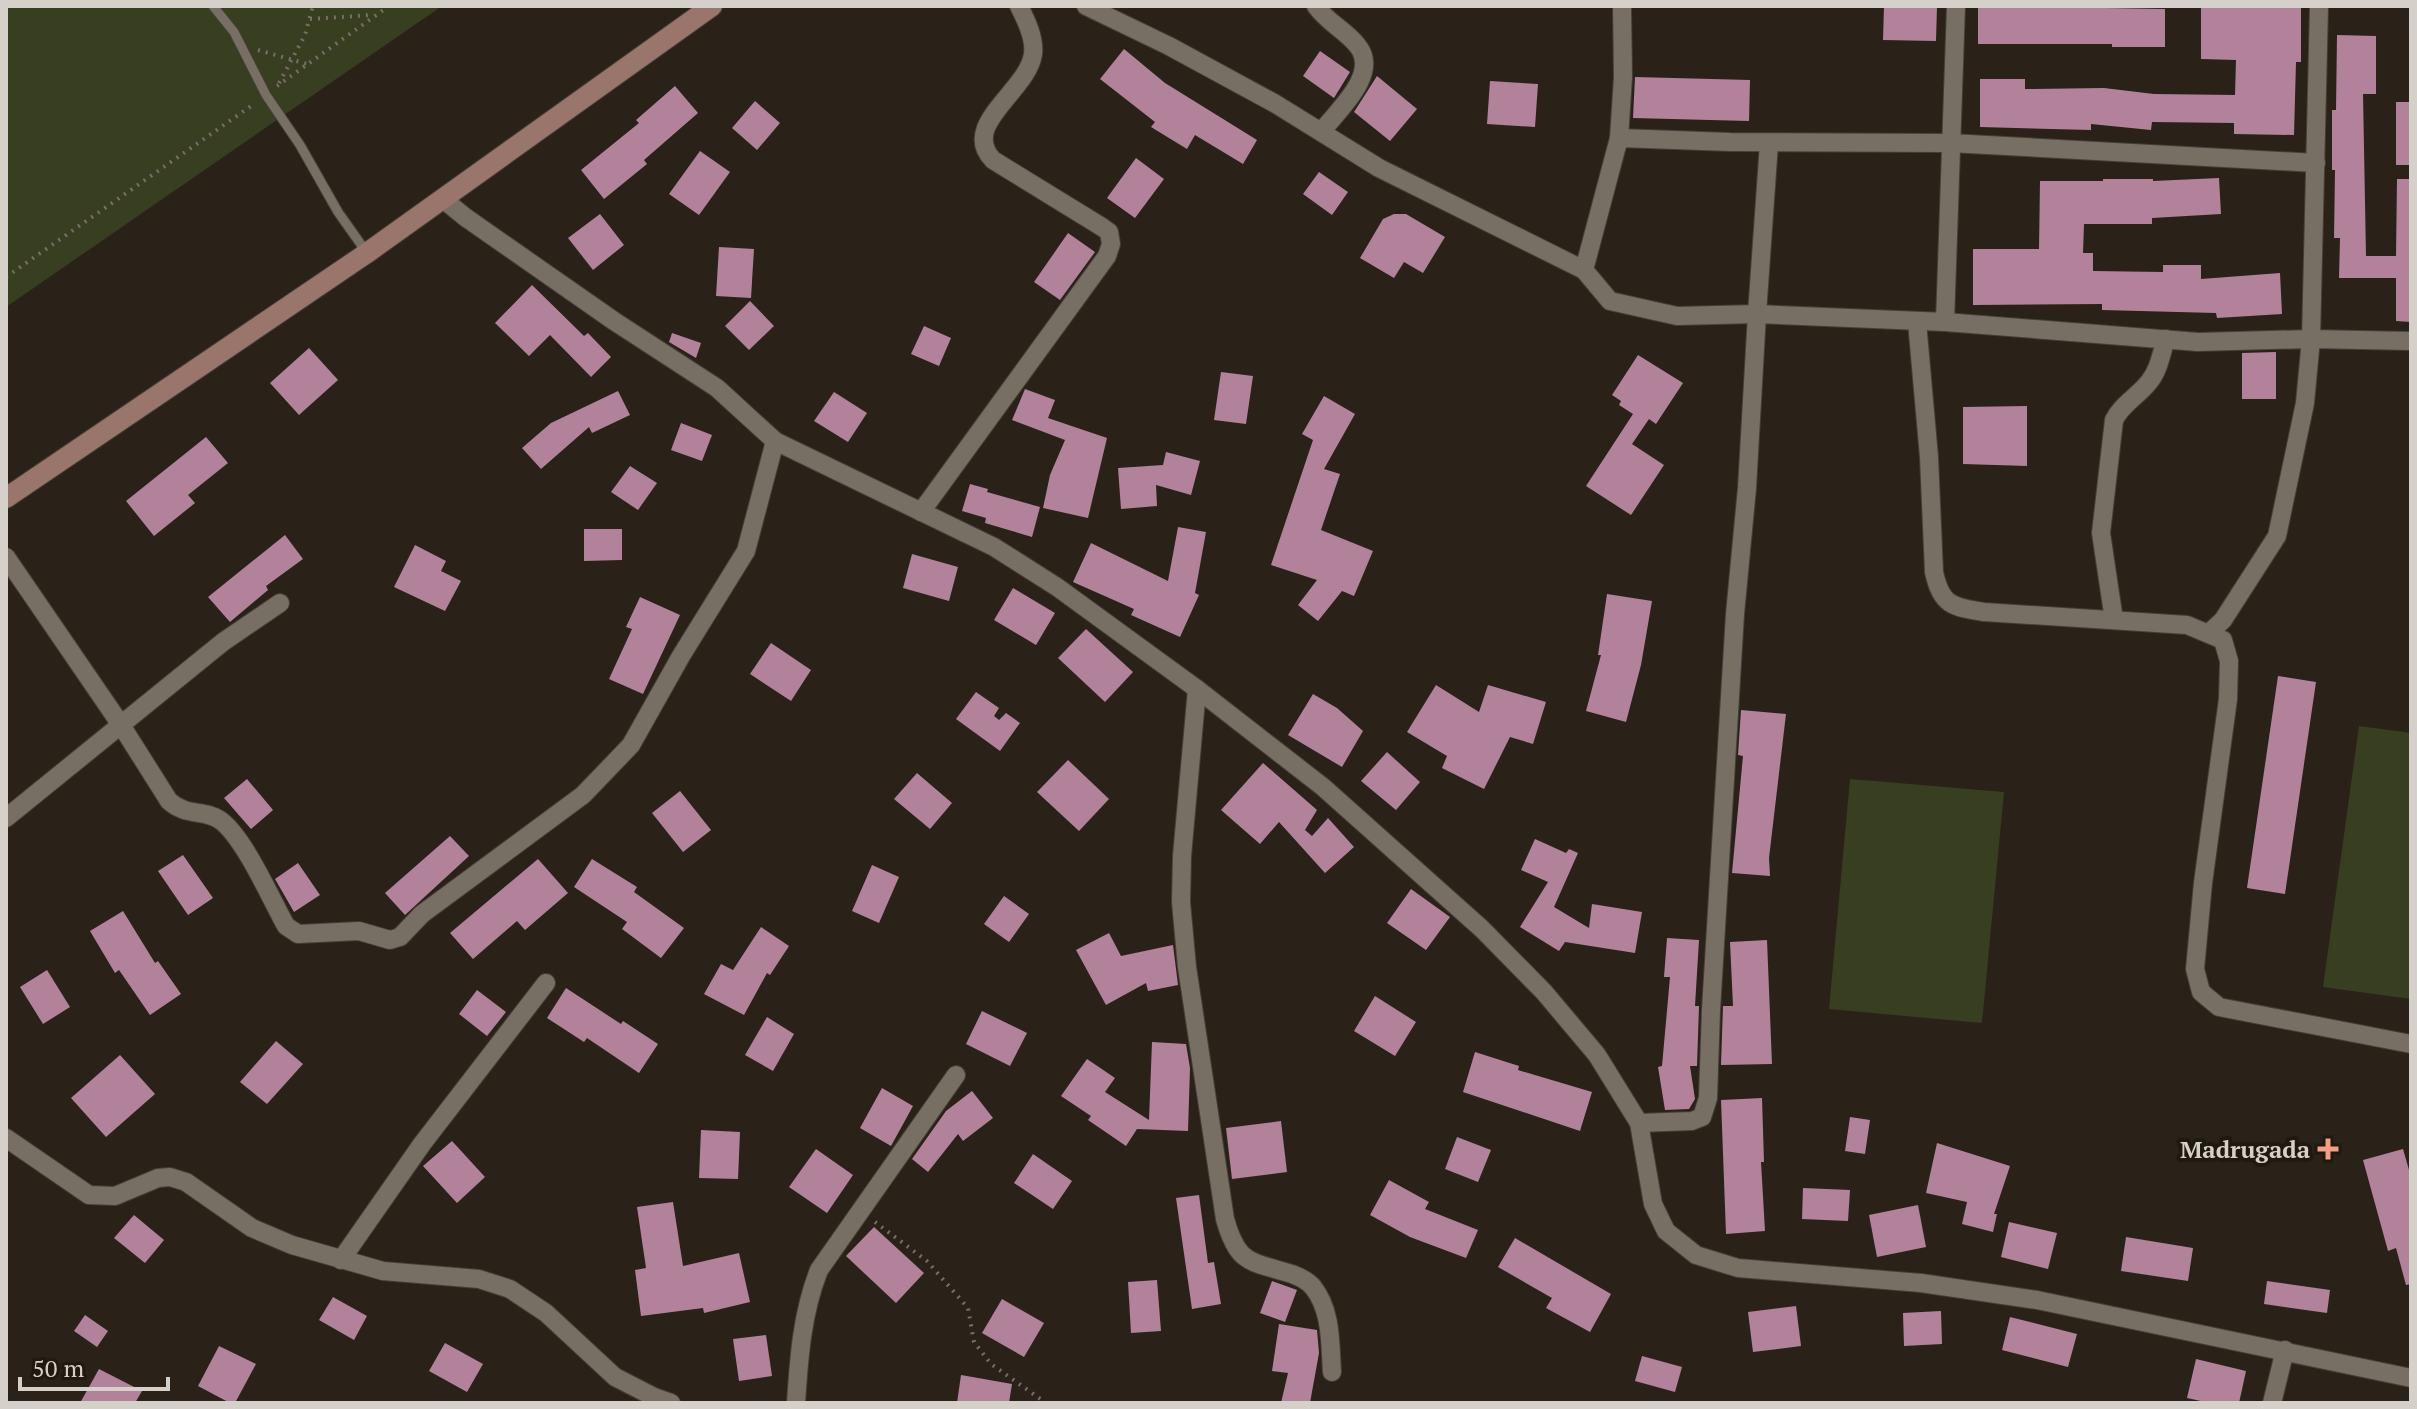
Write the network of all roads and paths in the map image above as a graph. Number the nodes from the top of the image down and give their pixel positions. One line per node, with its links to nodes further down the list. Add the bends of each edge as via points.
1 (213, 6): 13 (lane)
2 (316, 6): 12 (path)
3 (389, 6): 11 (path)
4 (712, 6): 23 (main road)
5 (1019, 6): 35 (street, via 1033,54 985,127 983,150 1109,232 1111,244 1080,297)
6 (1086, 6): 18 (street)
7 (1622, 6): 19 (street)
8 (1956, 6): 21 (street)
9 (2319, 6): 22 (street)
10 (1326, 10): 18 (street, via 1365,59 1358,84)
11 (375, 15): 12 (path); 15 (path)
12 (310, 19): 14 (path)
13 (234, 32): 14 (path, via 253,48); 17 (lane)
14 (291, 60): 15 (path); 16 (path)
15 (307, 64): 16 (path)
16 (278, 85): 17 (path)
17 (266, 95): 24 (lane); 26 (path)
18 (1322, 131): 25 (street, via 1379,168)
19 (1619, 138): 20 (street); 25 (street)
20 (1769, 143): 21 (street); 27 (street)
21 (1950, 143): 22 (street); 29 (street)
22 (2316, 163): 31 (street)
23 (443, 199): 24 (main road); 33 (street, via 717,388)
24 (367, 253): 34 (main road)
25 (1584, 270): 27 (street, via 1610,301 1677,316)
26 (6, 277)
27 (1757, 314): 28 (street); 46 (street, via 1708,1098 1702,1117 1692,1121)
28 (1917, 322): 29 (street); 38 (street, via 1934,572 1945,601 1984,612)
29 (1945, 322): 30 (street)
30 (2166, 339): 31 (street); 38 (street, via 2156,371 2114,420 2101,533)
31 (2311, 339): 32 (street); 39 (street, via 2305,403 2277,536 2223,620)
32 (2411, 341)
33 (775, 441): 35 (street); 41 (street, via 746,551 631,745 583,795 422,914 400,937 390,940 359,931 298,934 286,926 236,837 213,816 180,811 169,801)
34 (6, 498)
35 (921, 512): 40 (street, via 994,547 1057,587)
36 (6, 557): 41 (street)
37 (280, 603): 41 (street)
38 (2114, 620): 39 (street, via 2187,625)
39 (2209, 633): 44 (street, via 2223,640 2229,661 2195,969 2201,992 2219,1007)
40 (1197, 689): 46 (street, via 1323,787 1482,929 1597,1055); 51 (street, via 1181,902 1225,1219 1239,1254 1311,1284 1328,1320)
41 (121, 725): 42 (street)
42 (6, 818)
43 (546, 983): 49 (street)
44 (2411, 1044)
45 (956, 1075): 48 (street)
46 (1639, 1123): 50 (street, via 1653,1204 1666,1231 1696,1255 1738,1268 1964,1288)
47 (6, 1138): 49 (street, via 89,1195 115,1196 170,1177 186,1182 252,1228)
48 (859, 1211): 54 (street, via 819,1270 809,1297); 55 (path, via 927,1261 968,1308 974,1342 991,1364)
49 (341, 1260): 53 (street, via 383,1271 479,1279 510,1289 546,1313 615,1377)
50 (2285, 1350): 52 (street); 56 (street)
51 (1332, 1372)
52 (2411, 1378)
53 (671, 1403)
54 (796, 1403)
55 (1046, 1403)
56 (2272, 1403)

